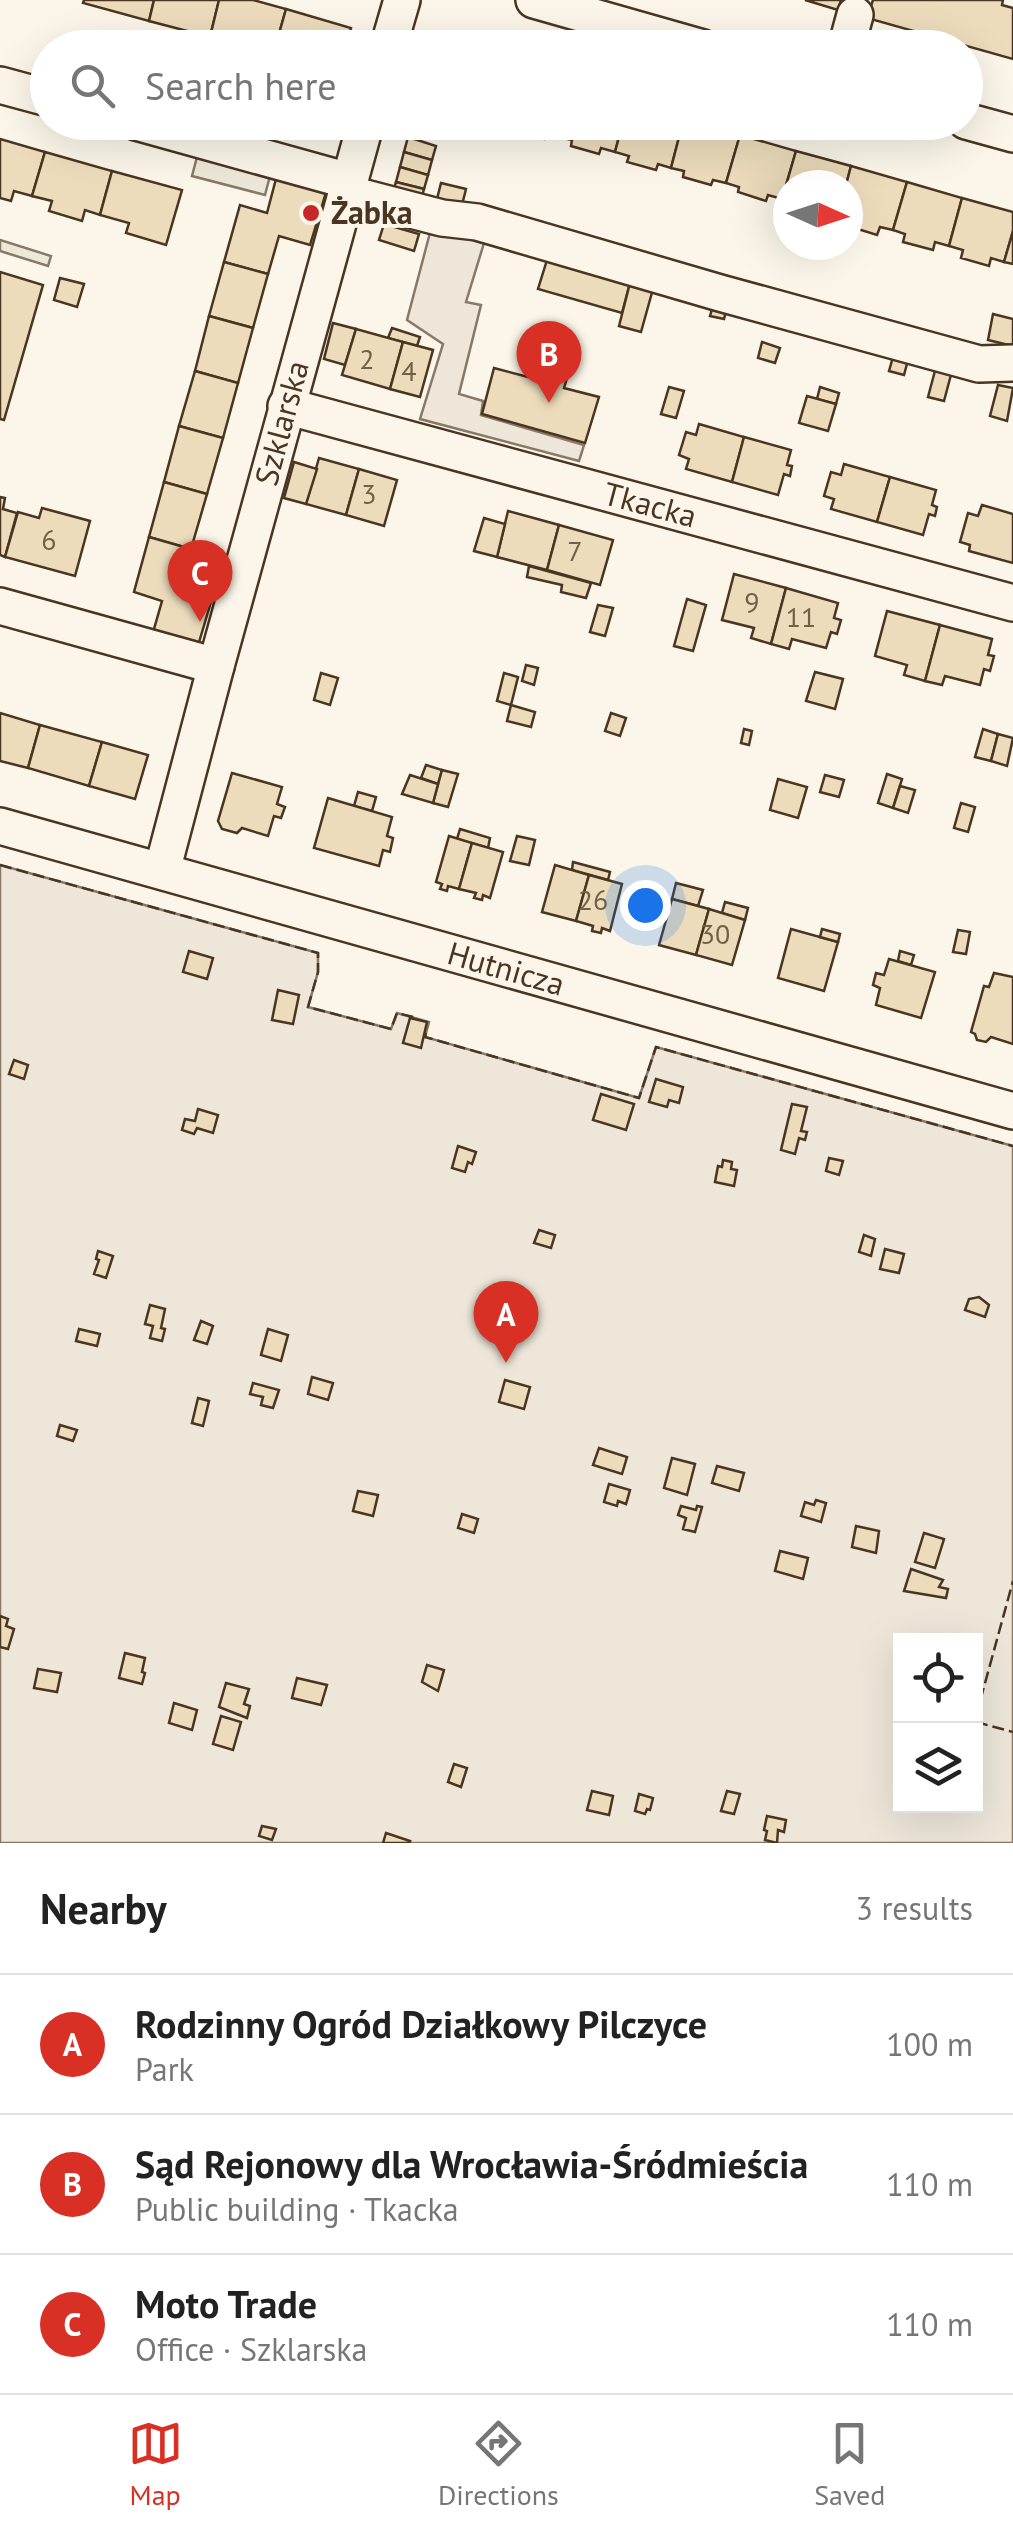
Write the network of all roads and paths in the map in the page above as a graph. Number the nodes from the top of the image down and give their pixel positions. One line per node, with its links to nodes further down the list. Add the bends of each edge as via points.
1 (402, 0): 3 (street)
2 (534, 0): 4 (street)
3 (393, 30)
4 (639, 30)
5 (0, 85): 6 (street)
6 (30, 93)
7 (983, 126): 8 (street)
8 (1013, 134)
9 (195, 140): 11 (street)
10 (361, 140): 11 (street, Szklarska)
11 (348, 187): 12 (street, via 980,364); 13 (street, Szklarska)
12 (1013, 363)
13 (286, 406): 14 (street, Tkacka); 16 (street, Szklarska)
14 (1013, 604)
15 (0, 606): 16 (street)
16 (216, 666): 18 (street, Szklarska)
17 (0, 826): 18 (street, Hutnicza)
18 (162, 871): 19 (street, Hutnicza)
19 (1013, 1111)

